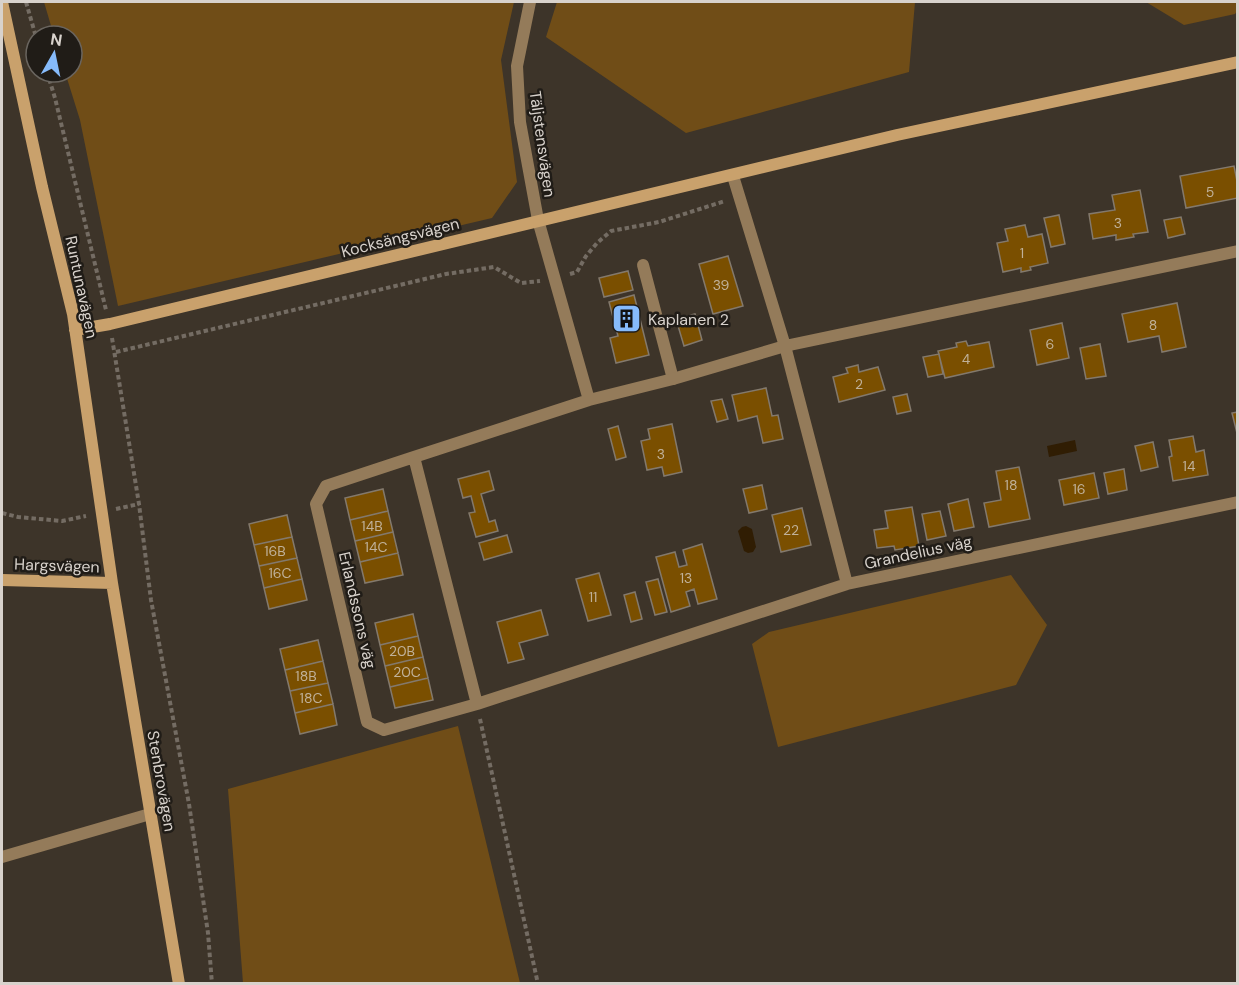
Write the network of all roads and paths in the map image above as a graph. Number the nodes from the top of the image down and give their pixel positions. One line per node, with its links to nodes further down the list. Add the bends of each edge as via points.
1 (2, 2): 14 (street, Runtunavägen)
2 (26, 2): 4 (path)
3 (530, 2): 9 (street, Täljstensvägen, via 517,66 520,122)
4 (32, 24)
5 (1238, 63): 7 (street, Kocksängsvägen, via 897,135)
6 (51, 84): 13 (path)
7 (733, 176): 8 (street, Grandelius väg); 9 (street, Kocksängsvägen)
8 (740, 196): 12 (path, via 658,222 611,231 586,256 577,272); 15 (street, Grandelius väg)
9 (538, 220): 12 (street); 13 (street, Kocksängsvägen)
10 (1238, 251): 15 (street)
11 (643, 265): 17 (street)
12 (555, 280): 16 (path, via 520,283 494,267 446,274); 18 (street)
13 (110, 324): 14 (street, Kocksängsvägen); 16 (path)
14 (75, 330): 23 (street, Runtunavägen)
15 (785, 346): 17 (street, Erlandssons väg); 26 (street, Grandelius väg)
16 (116, 352): 21 (path)
17 (673, 379): 18 (street, Erlandssons väg)
18 (589, 400): 19 (street, Erlandssons väg)
19 (414, 457): 27 (street); 27 (street, Erlandssons väg, via 326,486 316,504 368,722 384,730)
20 (1238, 502): 26 (street, Grandelius väg)
21 (139, 504): 23 (path); 31 (path, via 198,862)
22 (2, 513): 23 (path, via 62,521)
23 (102, 513): 25 (street, Runtunavägen)
24 (2, 580): 25 (street, Hargsvägen)
25 (112, 583): 28 (street, Stenbrovägen)
26 (847, 584): 27 (street, Erlandssons väg)
27 (477, 704): 32 (path)
28 (150, 814): 29 (street); 30 (street, Stenbrovägen)
29 (2, 857)
30 (179, 984)
31 (212, 984)
32 (538, 984)

